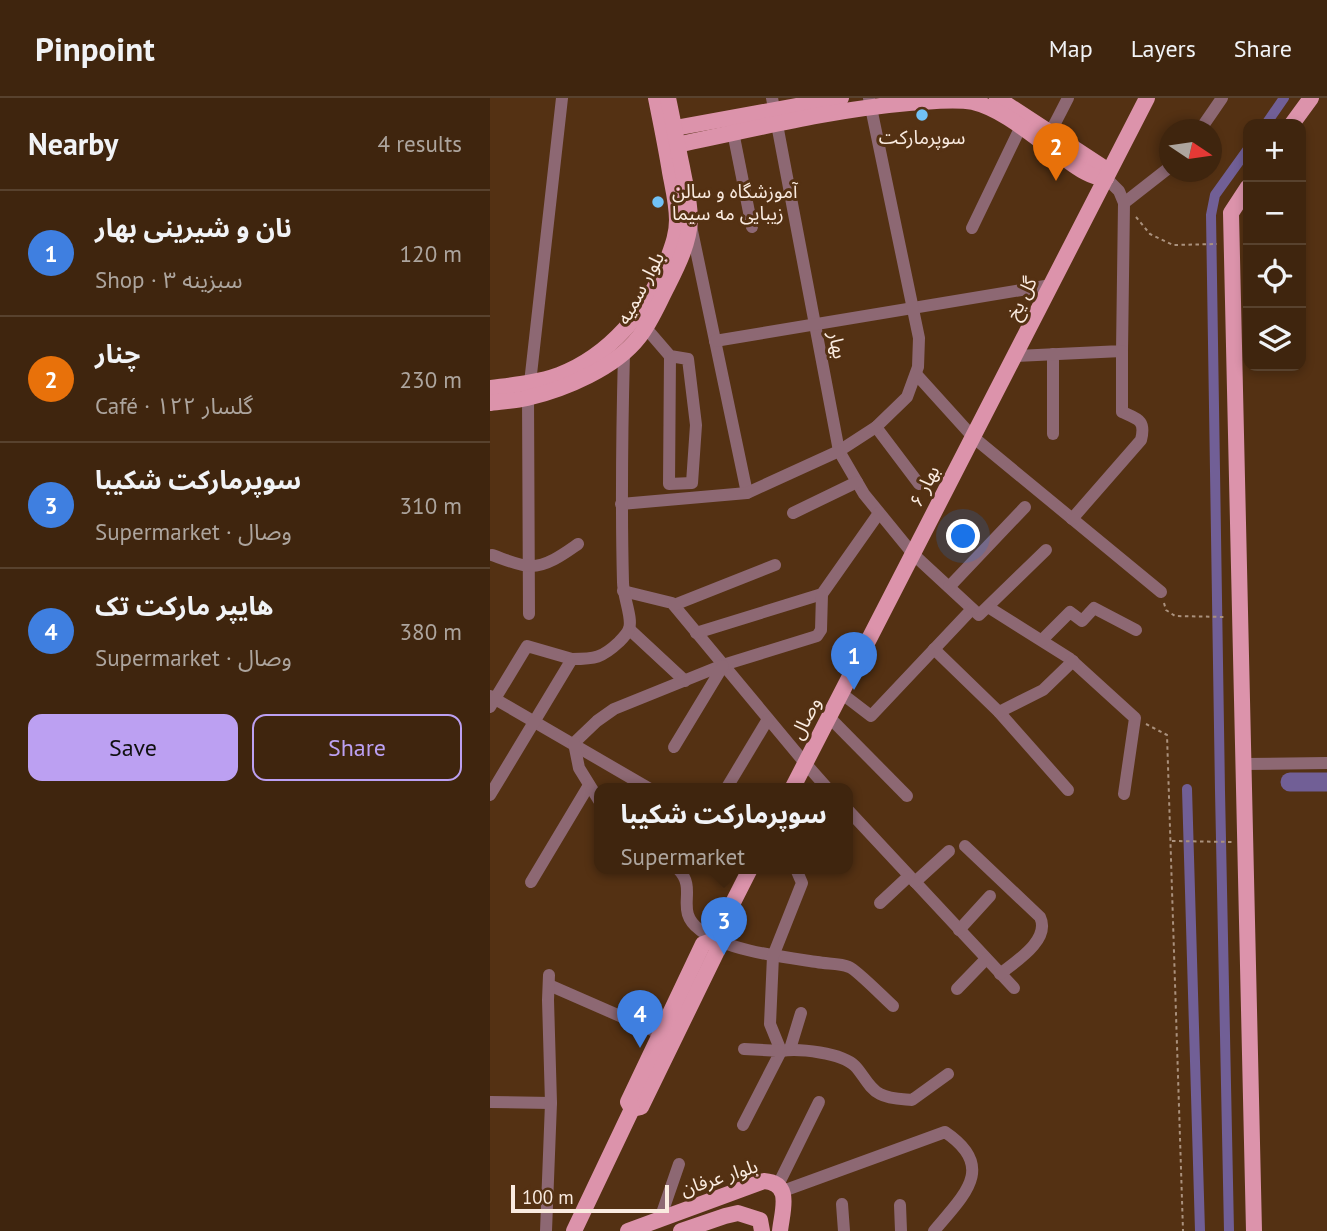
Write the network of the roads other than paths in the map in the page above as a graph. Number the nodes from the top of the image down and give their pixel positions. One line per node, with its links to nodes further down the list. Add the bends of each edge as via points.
1 (562, 98): 37 (street)
2 (656, 98): 17 (main road, بلوار سمیه)
3 (668, 98): 17 (main road, بلوار سمیه)
4 (841, 98): 11 (main road)
5 (998, 98): 14 (main road)
6 (1068, 98): 16 (street)
7 (1147, 98): 19 (main road, گل یخ)
8 (1222, 98): 12 (street)
9 (1311, 98): 13 (main road)
10 (869, 103): 11 (main road); 14 (main road, via 971,102); 26 (street)
11 (774, 110): 15 (main road); 17 (main road); 27 (street, بهار)
12 (1208, 119)
13 (1296, 119)
14 (1023, 122): 16 (main road); 19 (main road, via 1073,164); 24 (street)
15 (733, 132): 17 (main road); 23 (street)
16 (1049, 133): 19 (main road, via 1104,169)
17 (670, 137): 22 (main road, بلوار سمیه, via 688,196); 37 (main road, بلوار سمیه, via 675,239 648,300 594,356)
18 (1159, 176): 21 (street)
19 (1106, 178): 21 (street); 25 (main road, گل یخ)
20 (1243, 195): 83 (main road, via 1231,213)
21 (1124, 203): 30 (street)
22 (690, 219): 28 (main road, بلوار سمیه, via 677,265); 29 (street)
23 (752, 227)
24 (972, 228)
25 (1051, 285): 26 (street); 34 (main road, گل یخ)
26 (914, 307): 27 (street); 35 (street, via 919,338)
27 (814, 324): 29 (street); 42 (street, بهار)
28 (645, 327): 31 (main road, بلوار سمیه); 33 (street)
29 (715, 341): 45 (street)
30 (1122, 351): 32 (street); 50 (street, via 1122,412 1138,419 1142,434)
31 (624, 353): 37 (main road, بلوار سمیه, via 564,386); 46 (street)
32 (1053, 354): 34 (street); 40 (street)
33 (670, 356): 33 (street, via 669,484 692,483 696,425 688,359)
34 (1014, 356): 41 (main road, گل یخ)
35 (916, 374): 39 (street, via 907,397); 41 (street)
36 (490, 388): 37 (main road, بلوار سمیه)
37 (529, 390): 38 (main road, بلوار سمیه); 56 (street)
38 (490, 403)
39 (876, 428): 42 (street); 44 (street)
40 (1053, 433)
41 (973, 437): 50 (street); 53 (main road, بهار ۶)
42 (839, 451): 43 (street, بهار); 45 (street)
43 (857, 482): 48 (street); 49 (street, بهار)
44 (919, 484)
45 (747, 493): 46 (street)
46 (621, 504): 58 (street)
47 (1025, 507): 57 (street)
48 (793, 513)
49 (879, 513): 53 (street, بهار); 60 (street)
50 (1072, 519): 59 (street)
51 (578, 544): 56 (street, via 556,558)
52 (1046, 550): 62 (street)
53 (913, 554): 57 (street, بهار); 73 (main road, وصال)
54 (492, 555): 56 (street)
55 (775, 565): 61 (street)
56 (529, 566): 63 (street)
57 (949, 587): 62 (street, بهار)
58 (623, 591): 61 (street); 64 (street, via 631,617)
59 (1161, 592)
60 (822, 594): 66 (street); 71 (street, via 817,636)
61 (674, 606): 66 (street)
62 (980, 610): 67 (street, بهار); 68 (street)
63 (529, 614)
64 (629, 629): 69 (street, via 608,653); 72 (street)
65 (1136, 630): 67 (street, via 1094,608 1082,621 1070,612)
66 (696, 633): 71 (street)
67 (1042, 640): 70 (street, بهار)
68 (934, 649): 73 (street, via 871,716); 75 (street)
69 (572, 659): 74 (street, via 527,646); 78 (street)
70 (1073, 661): 75 (street, via 1043,690); 91 (street, بهار, via 1135,718)
71 (723, 665): 72 (street); 77 (street); 80 (street)
72 (685, 681): 79 (street, via 614,709)
73 (841, 693): 76 (main road, وصال)
74 (491, 700): 78 (street)
75 (999, 712): 89 (street)
76 (829, 718): 81 (main road, وصال); 93 (street)
77 (768, 719): 81 (street); 85 (street)
78 (534, 722): 79 (street); 92 (street)
79 (573, 743): 84 (street); 88 (street)
80 (674, 747)
81 (805, 763): 86 (main road, وصال); 87 (street)
82 (1327, 763): 83 (street)
83 (1243, 764): 135 (main road)
84 (640, 783)
85 (730, 783)
86 (795, 783)
87 (823, 783)
88 (589, 785): 90 (street); 101 (street)
89 (1068, 790)
90 (594, 793)
91 (1124, 794)
92 (490, 795)
93 (907, 796)
94 (853, 815): 100 (street)
95 (965, 846): 108 (street, via 1043,923 1032,948)
96 (949, 851): 100 (street)
97 (683, 874): 105 (street, via 690,922)
98 (747, 874): 105 (main road)
99 (798, 874): 106 (street, via 802,883)
100 (912, 879): 103 (street); 104 (street)
101 (531, 881)
102 (990, 896): 104 (street)
103 (880, 903)
104 (959, 930): 107 (street)
105 (714, 940): 106 (street); 113 (main road, via 704,944)
106 (773, 956): 111 (street, via 851,967); 115 (street, via 771,1024)
107 (986, 959): 108 (street); 110 (street)
108 (1000, 974): 109 (street)
109 (1014, 988)
110 (957, 989)
111 (893, 1006)
112 (800, 1013): 115 (street)
113 (667, 1037): 119 (street, via 549,980); 128 (main road, via 628,1102 632,1108)
114 (744, 1049): 115 (street)
115 (785, 1050): 116 (street, via 846,1060 884,1096 912,1100); 120 (street)
116 (948, 1074)
117 (490, 1102): 119 (street)
118 (819, 1102): 122 (street)
119 (551, 1103): 127 (street)
120 (743, 1125)
121 (679, 1164): 125 (street)
122 (780, 1188): 125 (main road, بلوار عرفان, via 764,1181); 126 (main road); 131 (main road, بلوار عرفان, via 784,1207); 134 (street, via 945,1132 959,1141 974,1169 965,1193)
123 (842, 1204): 132 (street)
124 (900, 1205): 133 (street)
125 (660, 1219): 129 (main road, بلوار عرفان)
126 (761, 1225): 130 (main road, بلوار عرفان, via 738,1213)
127 (546, 1231)
128 (574, 1231)
129 (628, 1231)
130 (681, 1231)
131 (780, 1231)
132 (844, 1231)
133 (901, 1231)
134 (934, 1231)
135 (1254, 1231)

